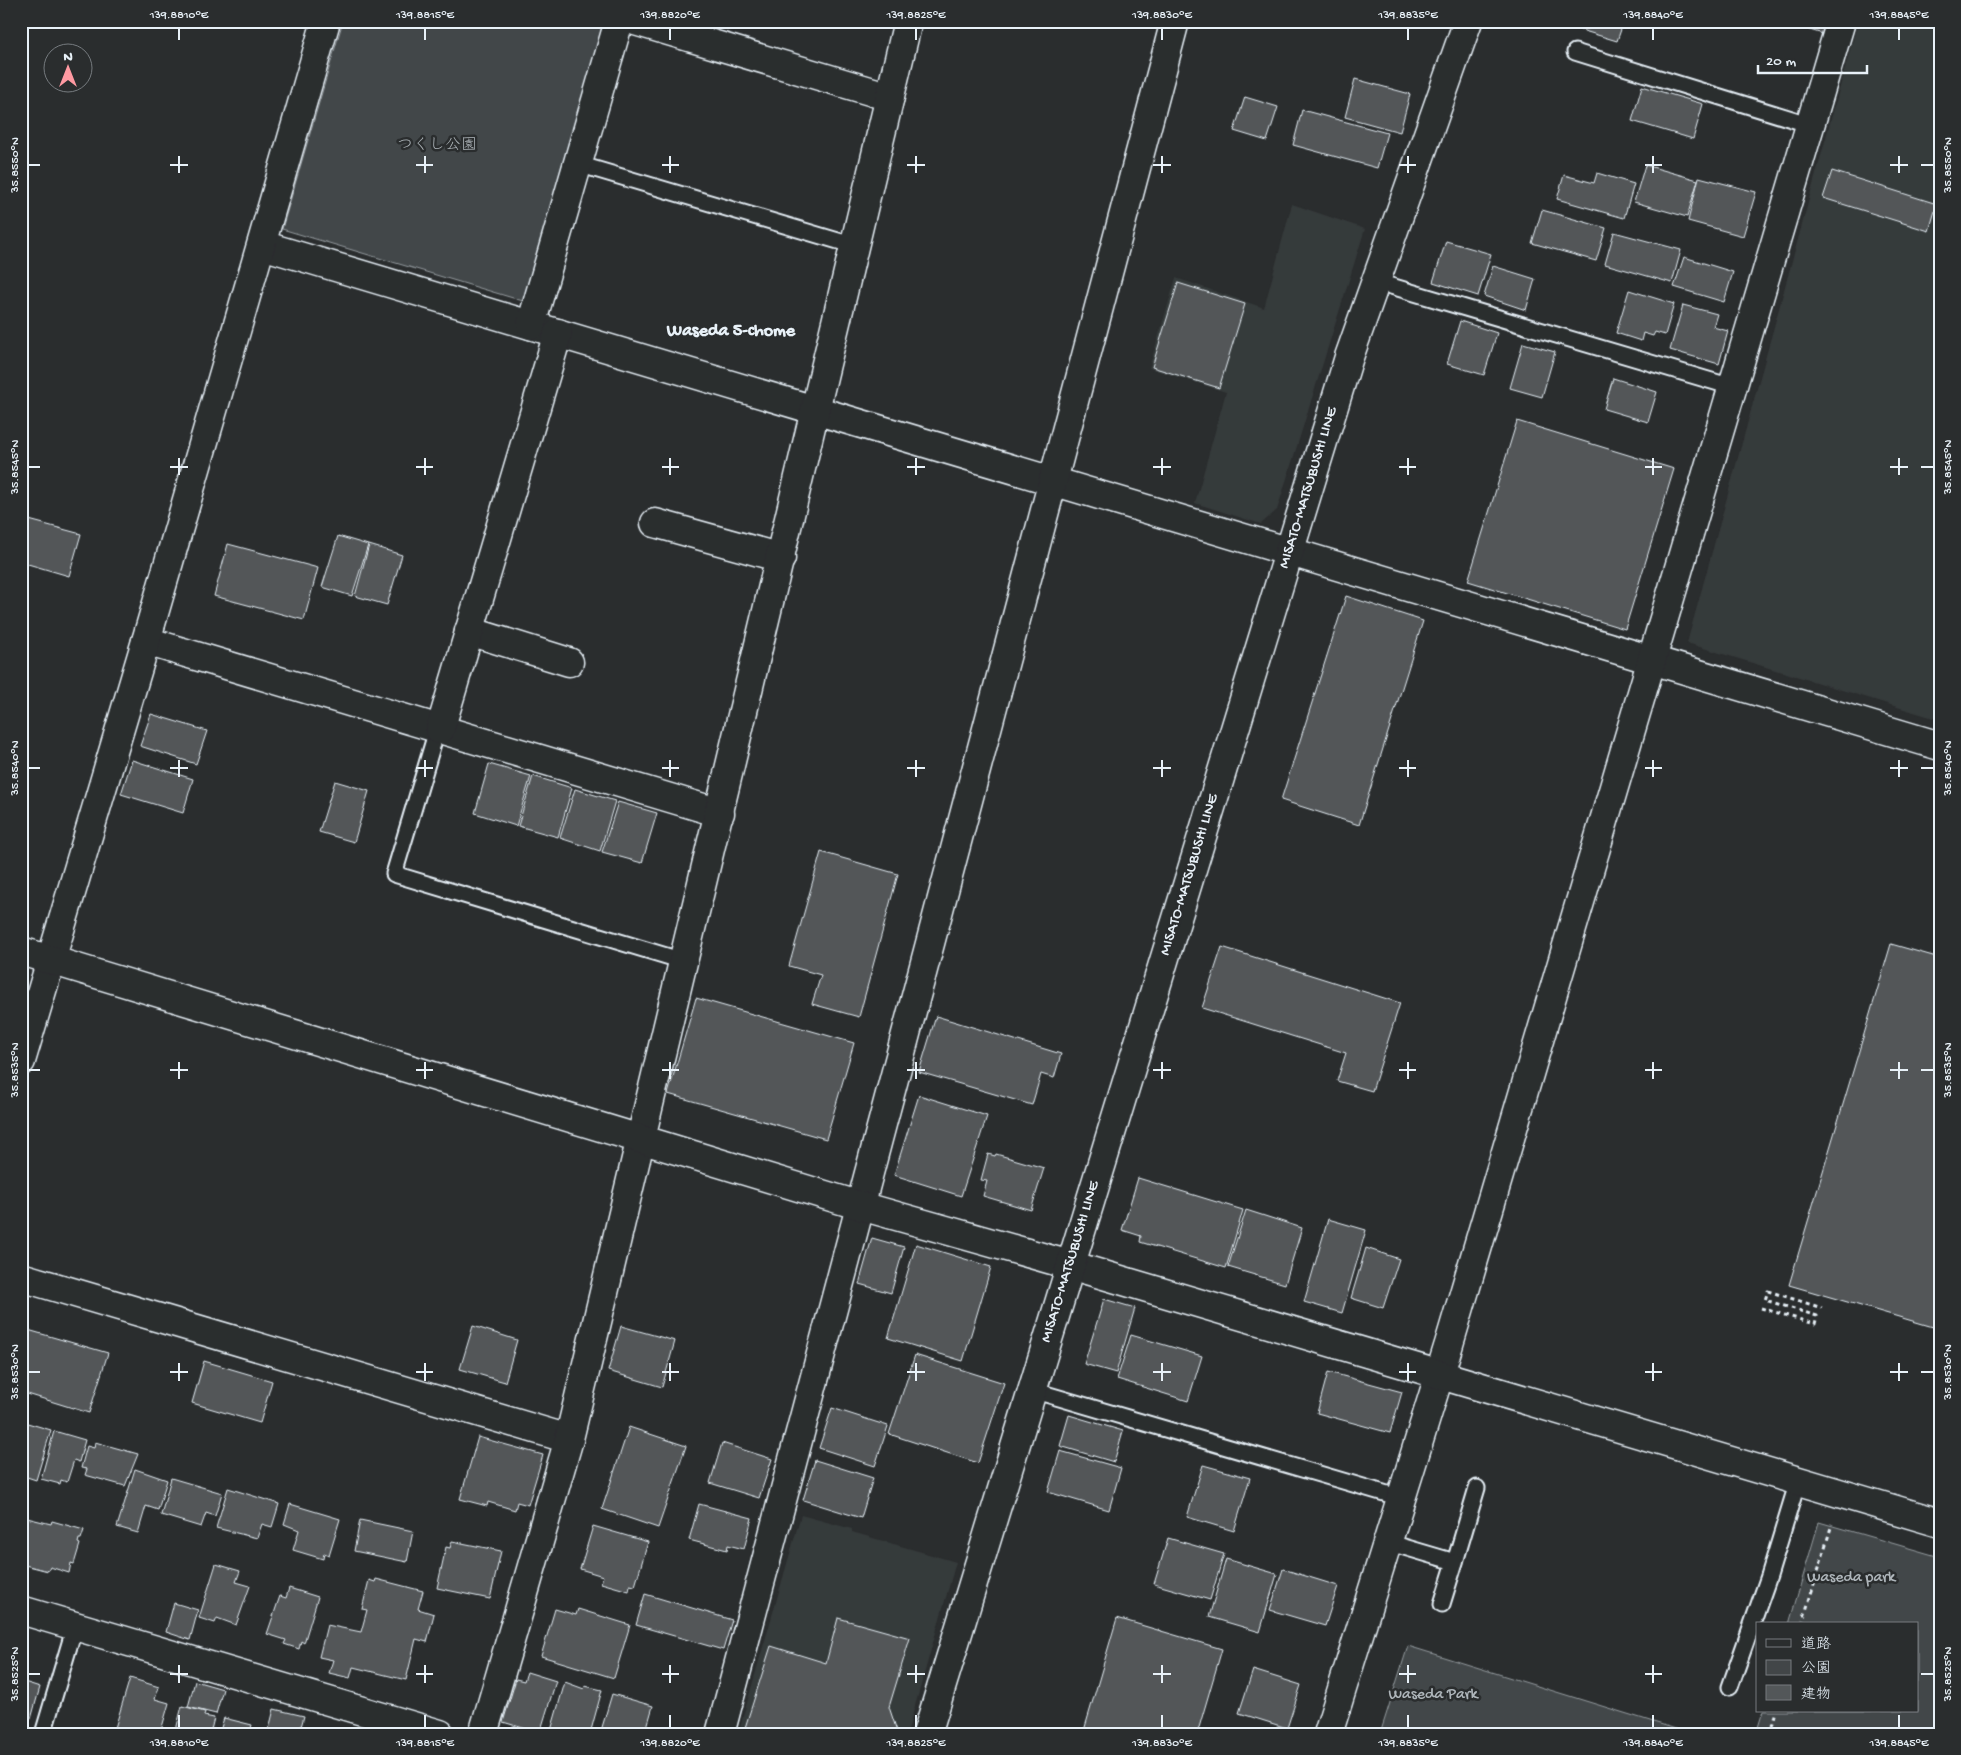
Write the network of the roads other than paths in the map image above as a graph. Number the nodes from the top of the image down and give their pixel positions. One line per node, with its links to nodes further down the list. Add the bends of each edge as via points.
1 (326, 21): 12 (street)
2 (619, 21): 11 (street)
3 (635, 21): 9 (street)
4 (908, 21): 9 (street)
5 (1175, 21): 19 (street)
6 (1468, 21): 14 (street, MISATO-MATSUBUSHI LINE)
7 (1841, 21): 10 (street)
8 (1575, 52): 10 (lane)
9 (890, 96): 13 (street)
10 (1811, 125): 17 (street)
11 (578, 164): 13 (lane); 15 (street)
12 (262, 245): 15 (street); 24 (street)
13 (855, 246): 18 (street)
14 (1374, 281): 17 (lane); 21 (street, MISATO-MATSUBUSHI LINE)
15 (531, 325): 16 (street)
16 (558, 333): 18 (street); 23 (street)
17 (1732, 387): 25 (street)
18 (816, 410): 19 (street); 22 (street)
19 (1053, 481): 21 (street); 35 (street)
20 (654, 523): 22 (street)
21 (1290, 552): 25 (street); 36 (street, MISATO-MATSUBUSHI LINE)
22 (781, 558): 29 (street)
23 (469, 631): 26 (street); 27 (street)
24 (146, 641): 27 (street); 31 (street)
25 (1653, 661): 28 (street); 38 (street)
26 (569, 662)
27 (438, 730): 29 (street); 32 (lane, via 394,874)
28 (1940, 746)
29 (720, 813): 32 (street)
30 (21, 951): 31 (street)
31 (51, 960): 33 (street); 34 (street)
32 (683, 961): 34 (street)
33 (21, 1061)
34 (640, 1137): 35 (street); 40 (street)
35 (862, 1206): 36 (street); 54 (street)
36 (1070, 1265): 38 (street); 39 (street, MISATO-MATSUBUSHI LINE)
37 (21, 1277): 40 (street)
38 (1440, 1375): 41 (street); 43 (street)
39 (1032, 1390): 43 (lane); 55 (street, MISATO-MATSUBUSHI LINE)
40 (569, 1439): 53 (street)
41 (1798, 1481): 44 (street); 50 (lane)
42 (1477, 1488): 46 (lane)
43 (1401, 1498): 45 (street)
44 (1940, 1523)
45 (1387, 1542): 46 (lane); 56 (street)
46 (1455, 1562): 47 (lane)
47 (1442, 1604)
48 (21, 1610): 49 (street)
49 (75, 1626): 51 (lane); 52 (street)
50 (1730, 1687)
51 (43, 1734)
52 (440, 1734)
53 (483, 1734)
54 (720, 1734)
55 (927, 1734)
56 (1328, 1734)

